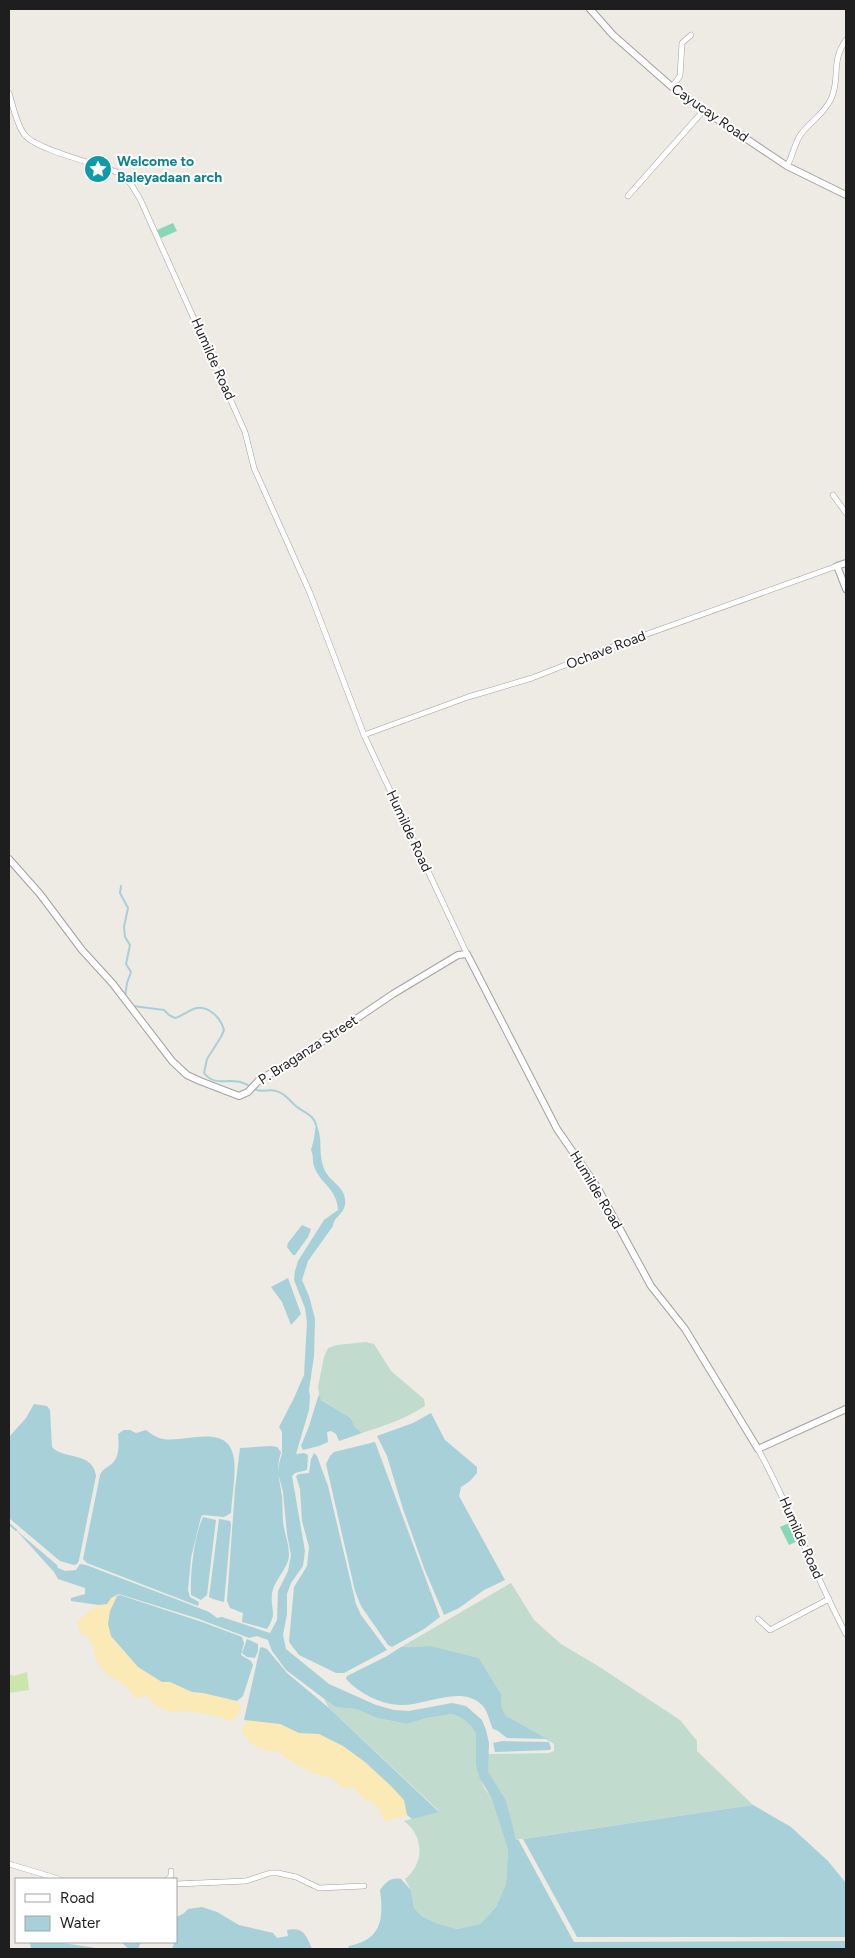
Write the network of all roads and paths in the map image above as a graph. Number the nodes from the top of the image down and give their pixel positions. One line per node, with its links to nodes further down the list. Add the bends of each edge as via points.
1 (590, 9): 4 (street, Cayucay Road, via 613,35)
2 (691, 34): 4 (street, via 682,43 680,76)
3 (846, 40): 7 (street, via 836,63 832,98 800,135)
4 (672, 87): 6 (street, Cayucay Road)
5 (9, 93): 15 (street, Humilde Road, via 20,128 28,138 115,171 127,178 140,200 245,432 254,468 329,641)
6 (704, 110): 7 (street, Cayucay Road); 9 (street)
7 (787, 166): 8 (street, Cayucay Road)
8 (846, 195)
9 (628, 196)
10 (834, 495): 11 (street)
11 (846, 513)
12 (846, 563): 13 (street, Ochave Road)
13 (837, 566): 14 (street); 15 (street, Ochave Road, via 540,676 468,697)
14 (846, 588)
15 (364, 735): 17 (street, Humilde Road)
16 (9, 859): 17 (street, P. Braganza Street, via 178,1068 200,1082 237,1095 242,1096 255,1084 433,969 458,955)
17 (467, 954): 19 (street, Humilde Road, via 557,1129 597,1187 651,1286 685,1329)
18 (846, 1409): 19 (street)
19 (758, 1449): 20 (street, Humilde Road, via 788,1506)
20 (828, 1599): 21 (street, via 770,1630); 22 (street, Humilde Road)
21 (758, 1619)
22 (846, 1634)
23 (9, 1864): 25 (street)
24 (171, 1871): 26 (street)
25 (56, 1878)
26 (168, 1878)
27 (178, 1884): 28 (street, via 246,1881 270,1873 288,1875 319,1888)
28 (364, 1886)

